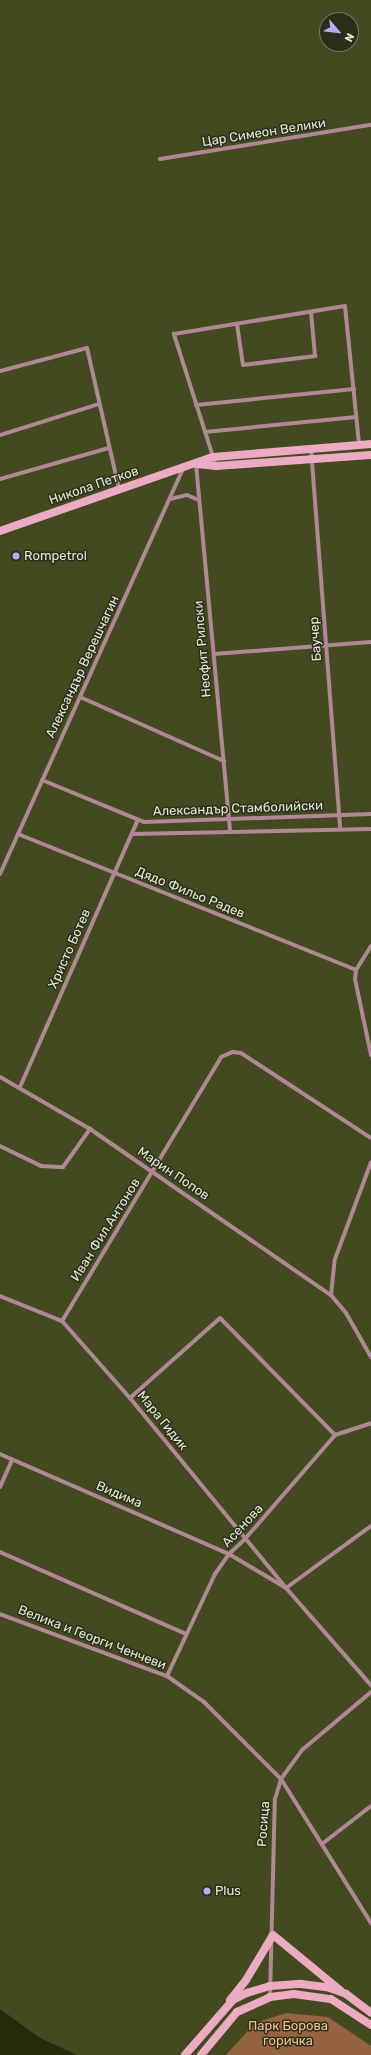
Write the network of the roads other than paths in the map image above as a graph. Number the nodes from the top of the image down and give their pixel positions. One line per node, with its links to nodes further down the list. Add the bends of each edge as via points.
1 (371, 125): 2 (street, Цар Симеон Велики)
2 (160, 159)
3 (311, 312): 4 (street); 4 (street, via 315,356 243,365); 6 (street, via 345,306)
4 (237, 324): 8 (street, via 174,334)
5 (0, 372): 7 (street, via 87,348)
6 (354, 390): 8 (street); 9 (street)
7 (99, 404): 11 (street); 14 (street)
8 (196, 404): 10 (street)
9 (356, 417): 10 (street); 13 (street)
10 (205, 432): 17 (street)
11 (0, 435)
12 (371, 444): 13 (street, Никола Петков)
13 (359, 445): 15 (street, Никола Петков)
14 (109, 448): 22 (street); 23 (street)
15 (311, 449): 17 (street, Никола Петков); 18 (street, Баучер)
16 (371, 456): 18 (street, Никола Петков)
17 (213, 457): 19 (street, Никола Петков); 20 (street)
18 (311, 460): 20 (street, Никола Петков); 28 (street, Баучер)
19 (196, 464): 20 (street, Никола Петков); 21 (street, Никола Петков); 25 (street, Неофит Рилски)
20 (216, 466)
21 (183, 469): 23 (street, Никола Петков); 24 (street, Александър Верешчагин)
22 (0, 479)
23 (119, 489): 26 (street, Никола Петков)
24 (170, 499): 25 (street, via 187,495); 30 (street, Александър Верешчагин)
25 (199, 500): 29 (street, Неофит Рилски)
26 (0, 531)
27 (371, 642): 28 (street)
28 (326, 646): 29 (street); 34 (street, Баучер)
29 (214, 654): 31 (street, Неофит Рилски)
30 (80, 697): 31 (street); 32 (street, Александър Верешчагин)
31 (224, 761): 36 (street, Неофит Рилски)
32 (42, 780): 35 (street, Александър Стамболийски); 40 (street, Александър Верешчагин)
33 (371, 814): 34 (street, Александър Стамболийски)
34 (339, 815): 36 (street, Александър Стамболийски); 37 (street, Баучер)
35 (138, 820): 36 (street, Александър Стамболийски, via 149,823); 41 (street, Христо Ботев)
36 (229, 820): 39 (street, Неофит Рилски)
37 (340, 828): 38 (street, Александър Стамболийски); 39 (street, Александър Стамболийски)
38 (371, 829)
39 (230, 831): 41 (street, Александър Стамболийски)
40 (18, 834): 42 (street, Александър Верешчагин); 43 (street, Дядо Фильо Радев)
41 (132, 834): 43 (street, Христо Ботев)
42 (0, 874)
43 (114, 874): 45 (street, Дядо Фильо Радев); 49 (street, Христо Ботев)
44 (371, 946): 45 (street)
45 (356, 970): 46 (street, via 356,990)
46 (370, 1049): 47 (street)
47 (371, 1055)
48 (0, 1077): 49 (street, Марин Попов)
49 (20, 1087): 50 (street, Марин Попов)
50 (90, 1129): 52 (street, via 63,1167 41,1166); 54 (street, Марин Попов)
51 (371, 1138): 54 (street, Иван Фил.Антонов, via 241,1053 233,1052 221,1057)
52 (0, 1146)
53 (371, 1162): 55 (street, via 336,1259)
54 (154, 1173): 55 (street, Марин Попов); 57 (street, Иван Фил.Антонов)
55 (331, 1295): 58 (street, Марин Попов, via 346,1313)
56 (0, 1296): 57 (street, Мара Гидик)
57 (62, 1321): 59 (street, Мара Гидик)
58 (371, 1357)
59 (130, 1398): 61 (street, via 220,1318); 66 (street, Мара Гидик)
60 (371, 1423): 61 (street)
61 (335, 1435): 66 (street, Асенова)
62 (0, 1454): 63 (street, Видима)
63 (12, 1460): 64 (street); 68 (street, Видима)
64 (0, 1487)
65 (371, 1526): 69 (street)
66 (245, 1540): 68 (street, Асенова); 69 (street, Мара Гидик)
67 (0, 1552): 71 (street)
68 (229, 1554): 69 (street, Мара Гидик); 71 (street, Асенова, via 215,1574)
69 (286, 1588): 73 (street, Мара Гидик)
70 (0, 1614): 72 (street, Велика и Георги Ченчеви)
71 (186, 1634): 72 (street, Асенова)
72 (167, 1676): 75 (street, Велика и Георги Ченчеви, via 204,1702)
73 (371, 1685)
74 (371, 1692): 75 (street, Росица, via 302,1750)
75 (281, 1779): 77 (street, Велика и Георги Ченчеви); 80 (street, Росица, via 274,1799 271,1877)
76 (371, 1806): 77 (street)
77 (322, 1844): 78 (street, Велика и Георги Ченчеви)
78 (370, 1917): 79 (street, Велика и Георги Ченчеви)
79 (371, 1923)
80 (273, 1935): 81 (street, Росица); 82 (street); 85 (street, via 246,1980)
81 (270, 1986): 82 (street, via 313,1985); 83 (street, Росица); 85 (street, via 233,2000)
82 (346, 1994): 84 (street)
83 (270, 1997): 86 (street, via 294,1994 331,1999); 88 (street, via 237,2012)
84 (371, 2013)
85 (217, 2017): 87 (street)
86 (371, 2025)
87 (185, 2055)
88 (201, 2055)

